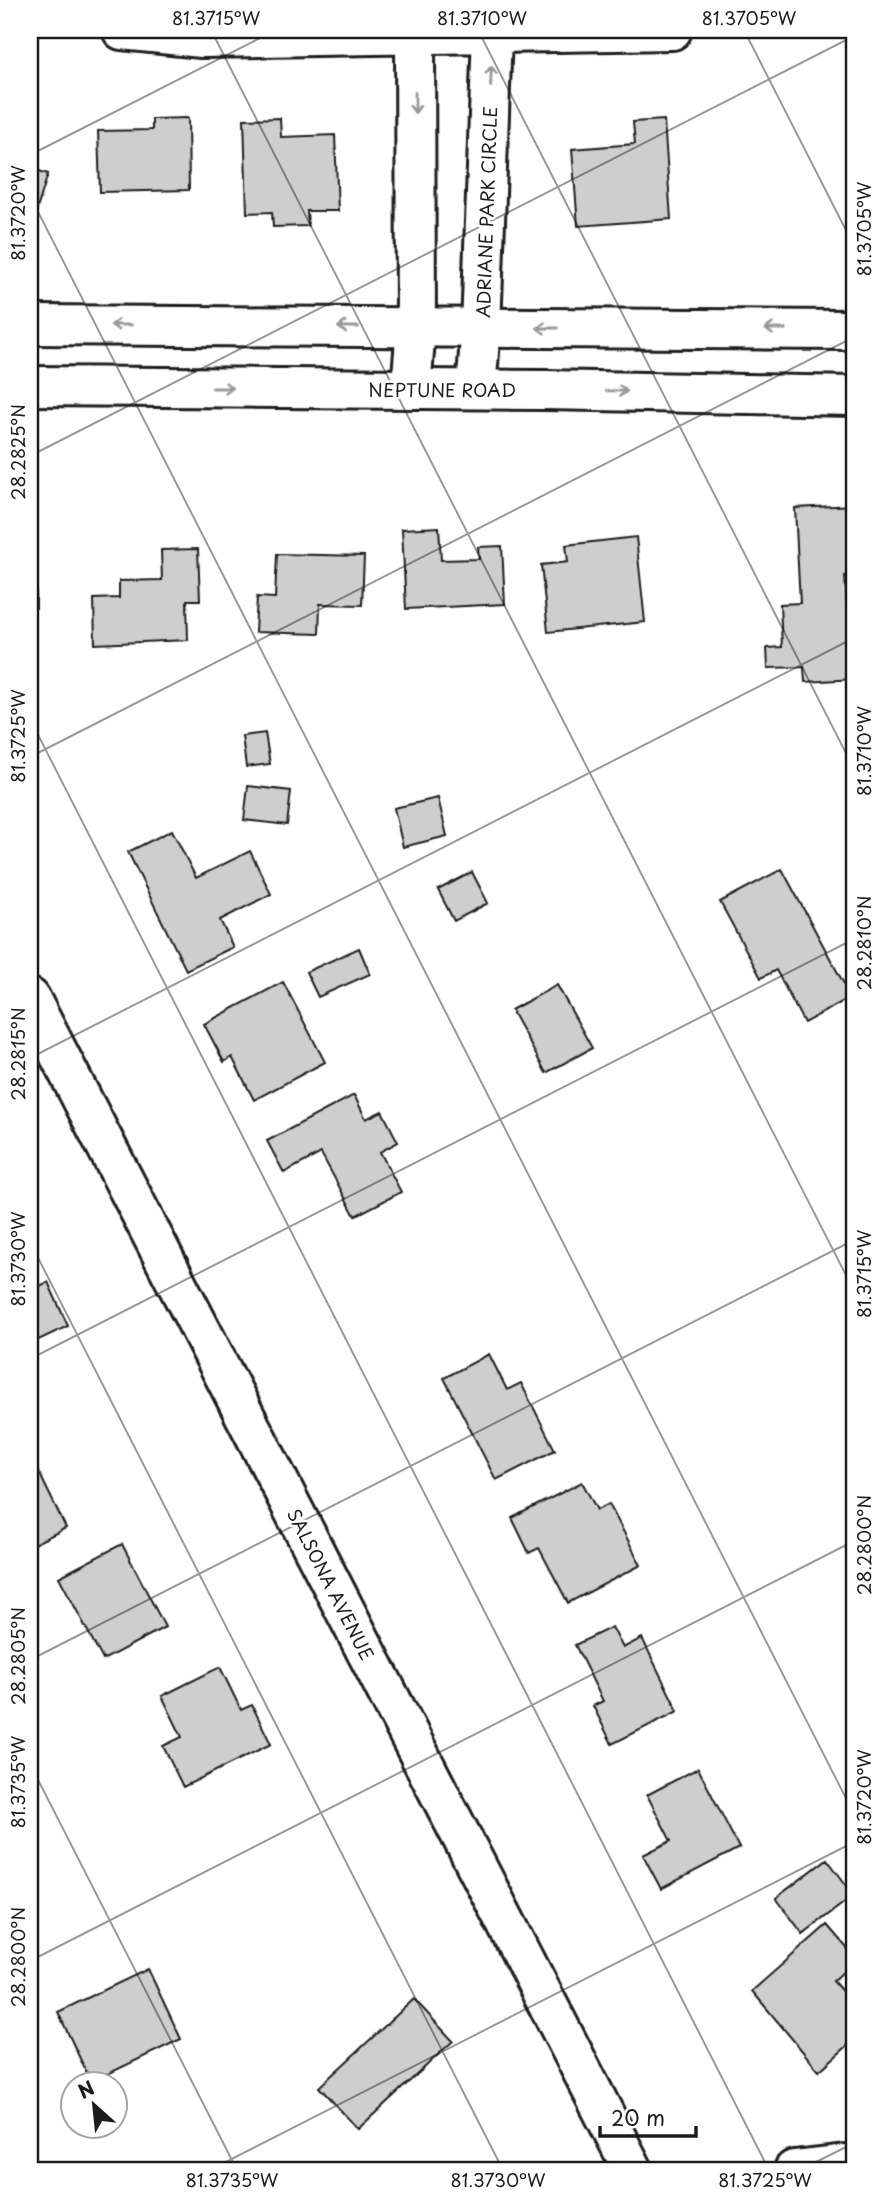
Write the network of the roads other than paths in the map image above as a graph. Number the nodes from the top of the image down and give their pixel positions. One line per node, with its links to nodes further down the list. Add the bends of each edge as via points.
1 (122, 30): 4 (street, via 202,38)
2 (672, 30): 3 (street)
3 (492, 34): 4 (street); 7 (street, ADRIANE PARK CIRCLE, one-way to 3)
4 (415, 35): 6 (street, one-way to 6)
5 (30, 325): 6 (street, one-way to 5)
6 (416, 327): 7 (street); 10 (street)
7 (481, 328): 8 (street, one-way to 7); 11 (street, ADRIANE PARK CIRCLE)
8 (854, 330)
9 (30, 386): 10 (street, NEPTUNE ROAD, one-way to 10)
10 (411, 389): 11 (street, NEPTUNE ROAD)
11 (476, 389): 12 (street, NEPTUNE ROAD, one-way to 12)
12 (854, 396)
13 (30, 998): 15 (street, SALSONA AVENUE)
14 (854, 2163): 16 (street)
15 (633, 2170)
16 (794, 2170)

